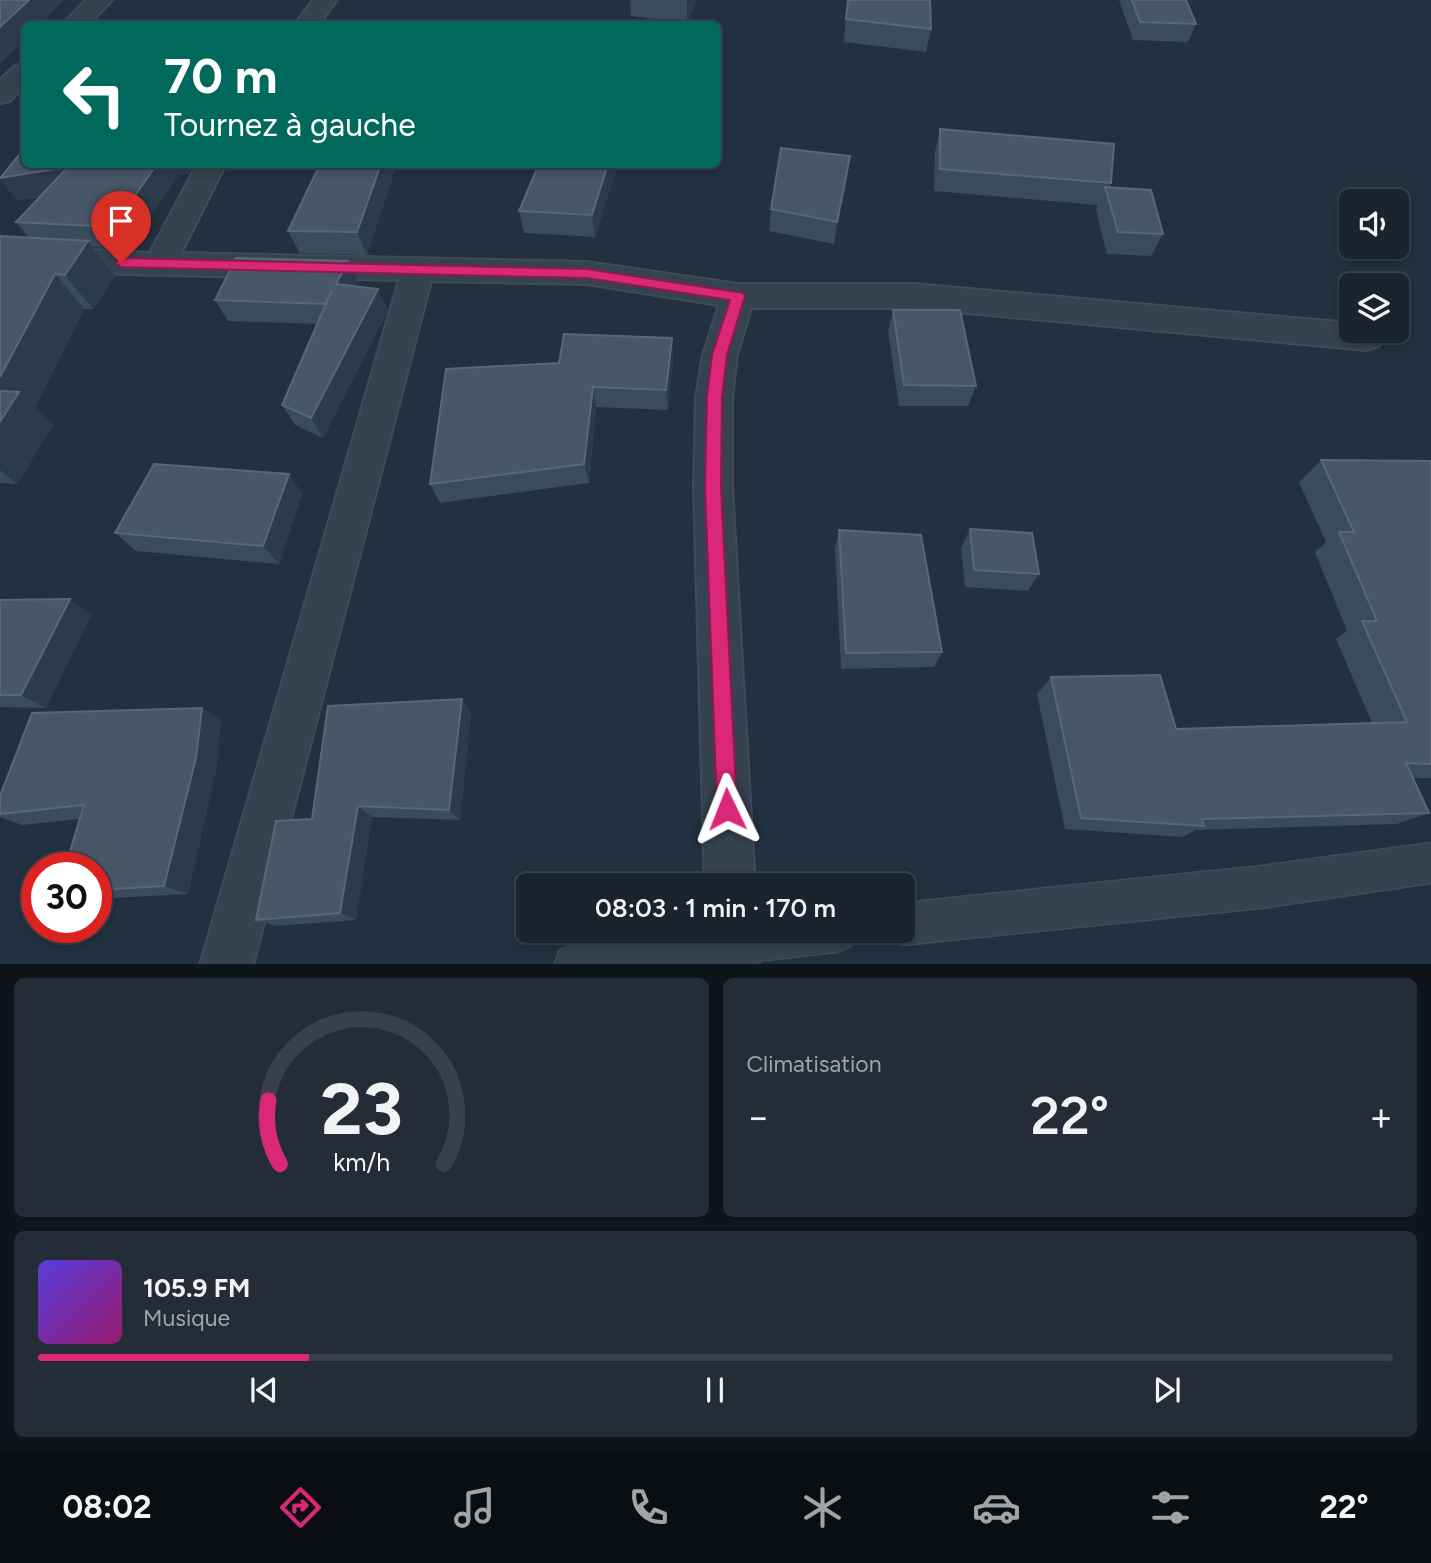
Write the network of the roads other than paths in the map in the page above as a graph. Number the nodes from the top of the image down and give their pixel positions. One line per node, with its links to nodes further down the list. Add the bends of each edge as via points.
1 (100, 0): 3 (street)
2 (325, 0): 4 (street)
3 (78, 21)
4 (309, 21)
5 (21, 75): 6 (street)
6 (0, 95)
7 (210, 168): 9 (street)
8 (0, 257): 9 (street)
9 (160, 264): 10 (street)
10 (418, 269): 11 (street, via 587,273); 18 (street)
11 (738, 296): 12 (street, via 914,296); 14 (street, via 720,355 714,397 713,487)
12 (1339, 334)
13 (1431, 863): 15 (lane, via 1261,887)
14 (729, 873)
15 (915, 923)
16 (753, 943): 17 (lane)
17 (732, 946): 19 (lane)
18 (226, 964)
19 (575, 964)

